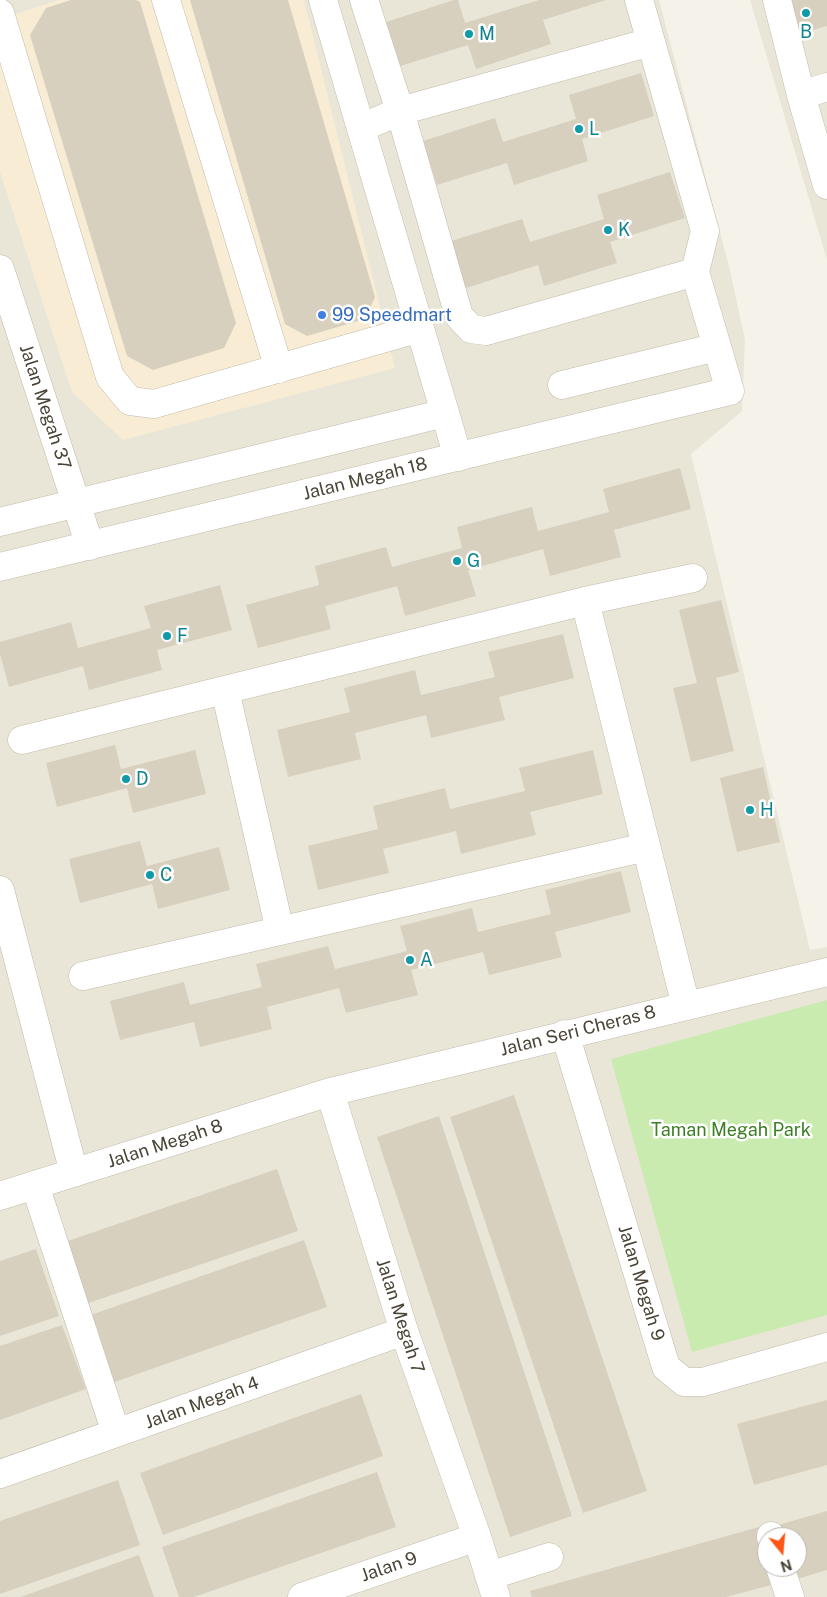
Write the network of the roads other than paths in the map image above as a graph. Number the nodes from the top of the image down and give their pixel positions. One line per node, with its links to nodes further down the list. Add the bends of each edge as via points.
1 (166, 0): 17 (street)
2 (323, 0): 11 (street)
3 (364, 0): 10 (street)
4 (639, 0): 7 (street)
5 (777, 0): 9 (street)
6 (0, 13): 17 (street, via 110,377 130,401 154,404)
7 (651, 42): 10 (street); 14 (street, via 705,231)
8 (827, 87): 9 (street)
9 (801, 95): 12 (street)
10 (400, 111): 11 (street); 14 (street, via 459,316 471,329 486,331)
11 (361, 128): 15 (street)
12 (827, 184)
13 (0, 269): 21 (street, Jalan Megah 37)
14 (695, 272): 16 (street)
15 (420, 328): 17 (street); 19 (street)
16 (717, 347): 18 (street); 20 (street, Jalan Megah 18, via 730,391)
17 (279, 369)
18 (562, 385)
19 (445, 413): 20 (street); 21 (street)
20 (458, 457): 23 (street, Jalan Megah 18)
21 (76, 504): 22 (street); 23 (street, Jalan Megah 37)
22 (0, 522)
23 (90, 546): 24 (street, Jalan Megah 18)
24 (0, 567)
25 (693, 578): 26 (street)
26 (585, 601): 27 (street); 29 (street)
27 (225, 690): 28 (street); 31 (street)
28 (22, 740)
29 (646, 847): 31 (street); 34 (street)
30 (1, 898): 37 (street)
31 (280, 930): 33 (street)
32 (827, 972): 34 (street, Jalan Seri Cheras 8)
33 (83, 976)
34 (686, 1006): 35 (street, Jalan Seri Cheras 8)
35 (565, 1034): 36 (street, Jalan Seri Cheras 8); 41 (street, Jalan Megah 9, via 666,1367 684,1382 703,1382)
36 (330, 1092): 37 (street, Jalan Megah 8); 40 (street, Jalan Megah 7)
37 (74, 1173): 38 (street, Jalan Megah 8)
38 (35, 1185): 39 (street, Jalan Megah 8); 42 (street)
39 (0, 1196)
40 (404, 1331): 42 (street, Jalan Megah 4); 44 (street, Jalan Megah 7)
41 (827, 1347)
42 (116, 1433): 43 (street, Jalan Megah 4)
43 (0, 1474)
44 (477, 1537): 47 (street, Jalan Megah 7); 48 (street, Jalan 9)
45 (549, 1557): 47 (street)
46 (783, 1577): 49 (street)
47 (492, 1586)
48 (302, 1597)
49 (790, 1597)

